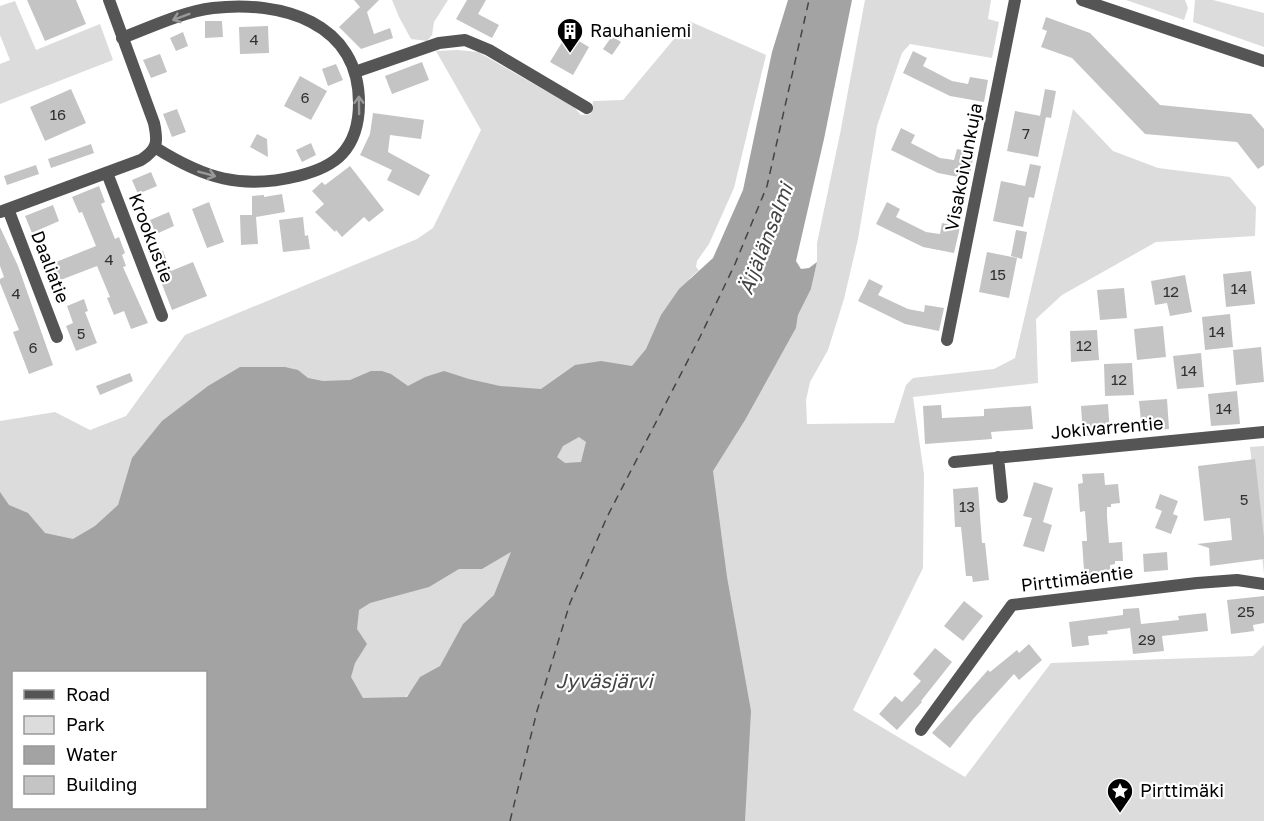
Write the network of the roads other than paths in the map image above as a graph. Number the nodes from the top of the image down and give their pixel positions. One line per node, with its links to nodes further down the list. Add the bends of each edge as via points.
1 (109, 0): 4 (street)
2 (1015, 0): 13 (street, Visakoivunkuja)
3 (1082, 0): 5 (street)
4 (122, 38): 6 (street, one-way to 4, via 349,57 327,31 277,8 197,11); 8 (street, via 154,123)
5 (1264, 61)
6 (355, 72): 7 (street, via 439,43 465,40); 8 (street, one-way to 6, via 198,172 251,183 308,173 344,153 353,135 359,117)
7 (587, 108)
8 (156, 148): 9 (street, via 141,160)
9 (107, 172): 10 (street); 11 (street, Krookustie)
10 (4, 211): 12 (street, Daaliatie)
11 (162, 316)
12 (57, 337)
13 (946, 340)
14 (1264, 432): 15 (street, Jokivarrentie)
15 (998, 457): 16 (street, Jokivarrentie); 17 (street)
16 (954, 462)
17 (1002, 497)
18 (1264, 584): 19 (street, Pirttimäentie, via 1237,580 1197,583 1012,605)
19 (921, 730)

